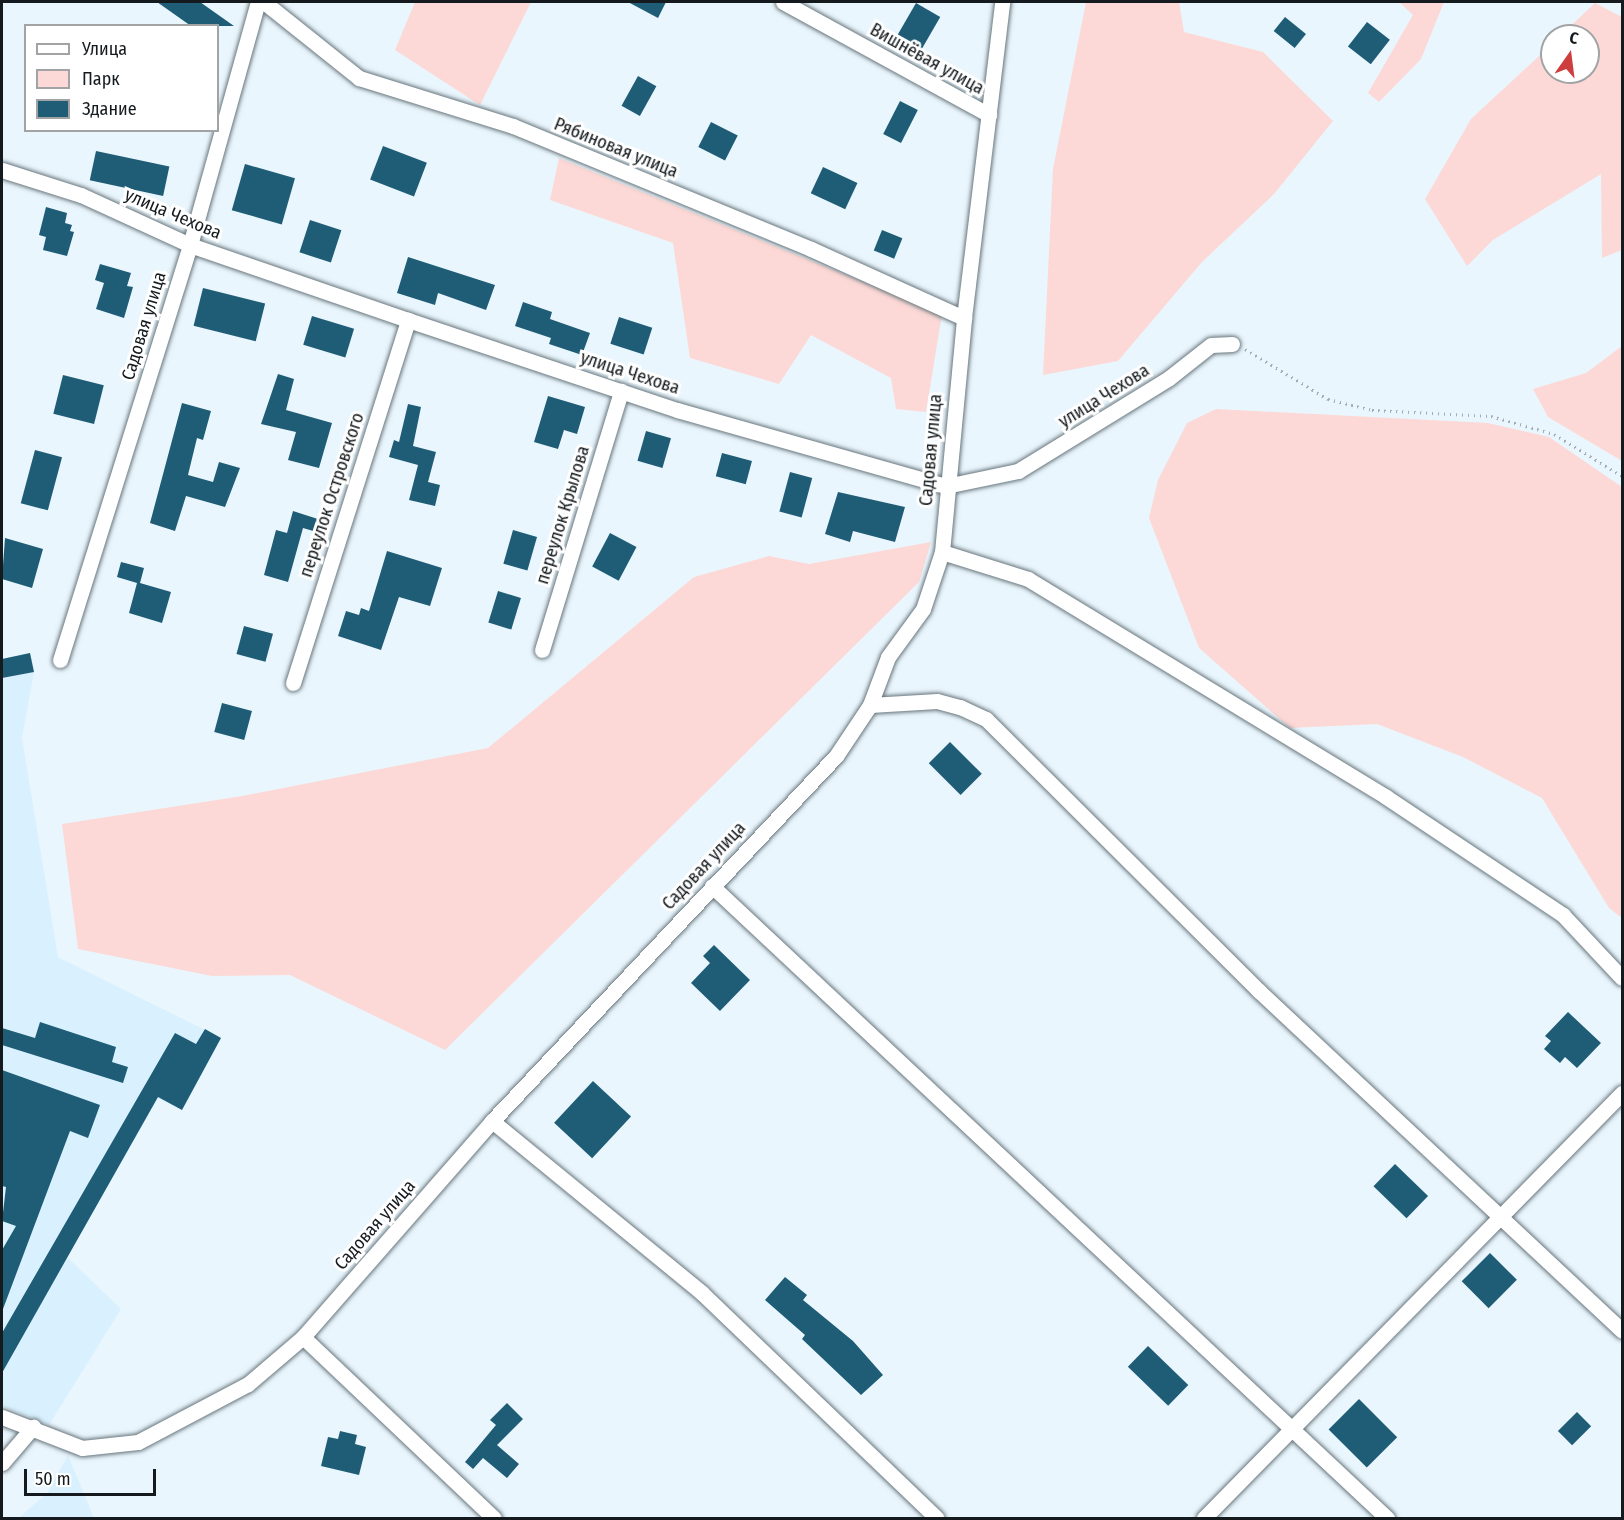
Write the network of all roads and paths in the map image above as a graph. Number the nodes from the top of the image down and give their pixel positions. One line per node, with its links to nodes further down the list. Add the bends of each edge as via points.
1 (258, 2): 7 (street, Садовая улица)
2 (264, 2): 8 (street, Рябиновая улица, via 359,78 513,126 811,249)
3 (783, 2): 5 (street, Вишнёвая улица)
4 (1002, 2): 5 (street, Садовая улица)
5 (989, 115): 8 (street, Садовая улица)
6 (2, 170): 7 (street, улица Чехова, via 81,195)
7 (190, 245): 9 (street, улица Чехова); 16 (street, Садовая улица)
8 (964, 318): 13 (street, Садовая улица)
9 (408, 320): 11 (street, улица Чехова); 17 (street, переулок Островского)
10 (1232, 344): 12 (path, via 1257,353 1328,399 1372,410 1491,416 1554,434); 13 (street, улица Чехова, via 1211,345 1169,378 1018,471)
11 (621, 391): 13 (street, улица Чехова); 15 (street, переулок Крылова)
12 (1623, 476)
13 (946, 486): 14 (street, Садовая улица)
14 (942, 552): 18 (street, Садовая улица, via 923,609 888,657); 20 (street, via 1028,579 1386,797 1563,915)
15 (542, 650)
16 (60, 660)
17 (293, 683)
18 (870, 705): 19 (street, Садовая улица, via 837,756); 23 (street, via 937,701 960,706 986,720 1259,991)
19 (712, 886): 22 (street, Садовая улица); 28 (street)
20 (1623, 978)
21 (1623, 1093): 23 (street)
22 (492, 1121): 25 (street, Садовая улица); 31 (street, via 702,1293)
23 (1502, 1218): 24 (street); 28 (street)
24 (1623, 1331)
25 (303, 1337): 27 (street, Садовая улица, via 248,1384 138,1442 82,1448); 30 (street)
26 (2, 1417): 27 (street, Садовая улица)
27 (33, 1427): 29 (street)
28 (1296, 1429): 32 (street); 33 (street)
29 (2, 1462)
30 (494, 1518)
31 (937, 1518)
32 (1204, 1518)
33 (1387, 1518)

